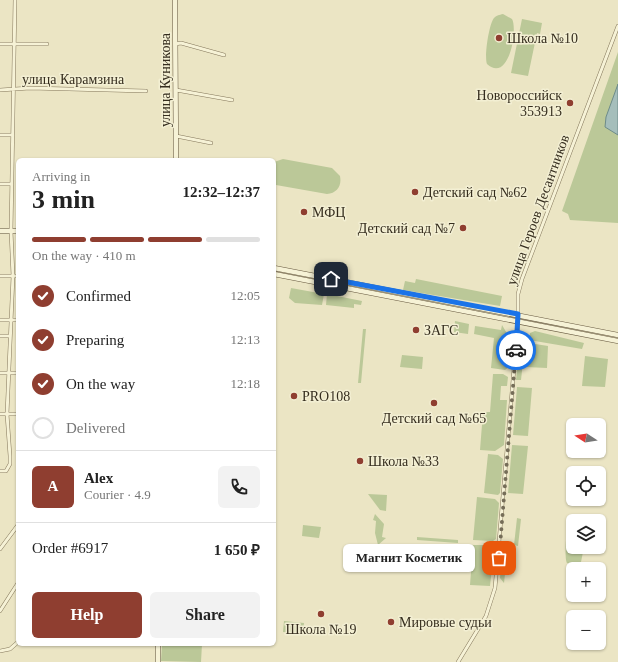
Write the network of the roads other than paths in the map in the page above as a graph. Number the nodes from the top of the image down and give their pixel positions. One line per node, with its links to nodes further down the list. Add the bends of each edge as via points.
1 (15, 0): 7 (street)
2 (175, 0): 6 (street, улица Куникова)
3 (618, 26): 29 (street, улица Героев Десантников, via 522,279 518,294)
4 (0, 44): 7 (street)
5 (47, 44): 7 (street)
6 (175, 44): 8 (street); 11 (street, улица Куникова)
7 (15, 45): 10 (street)
8 (224, 55)
9 (0, 90): 10 (street, улица Карамзина)
10 (14, 90): 12 (street, улица Карамзина, via 30,88); 15 (street)
11 (176, 90): 13 (street); 16 (street, улица Куникова)
12 (146, 91)
13 (232, 100)
14 (0, 135): 15 (street)
15 (13, 135): 20 (street)
16 (176, 136): 17 (street); 18 (street, улица Куникова)
17 (211, 143)
18 (176, 158)
19 (0, 184): 20 (street)
20 (12, 184): 22 (street)
21 (0, 231): 22 (street)
22 (11, 231): 23 (street); 28 (street)
23 (16, 231)
24 (276, 269): 26 (street)
25 (276, 274): 26 (street)
26 (291, 274): 29 (street); 33 (street)
27 (0, 276): 28 (street)
28 (13, 276): 30 (street)
29 (518, 314): 33 (street, улица Героев Десантников); 34 (street)
30 (11, 319): 31 (street); 32 (street); 36 (street)
31 (0, 320)
32 (16, 320)
33 (518, 322): 37 (street); 53 (street, улица Героев Десантников, via 495,588 486,616)
34 (618, 335)
35 (0, 336): 36 (street)
36 (10, 336): 39 (street)
37 (618, 341)
38 (0, 373): 39 (street)
39 (10, 373): 40 (street); 42 (street)
40 (16, 373)
41 (0, 414): 42 (street)
42 (7, 414): 43 (street); 44 (street, via 10,456 6,470)
43 (16, 414)
44 (0, 470)
45 (16, 528): 46 (street)
46 (0, 549)
47 (16, 586): 48 (street)
48 (0, 611)
49 (16, 644): 51 (street, via 10,649)
50 (158, 646): 52 (street)
51 (0, 650)
52 (158, 662)
53 (458, 662)

